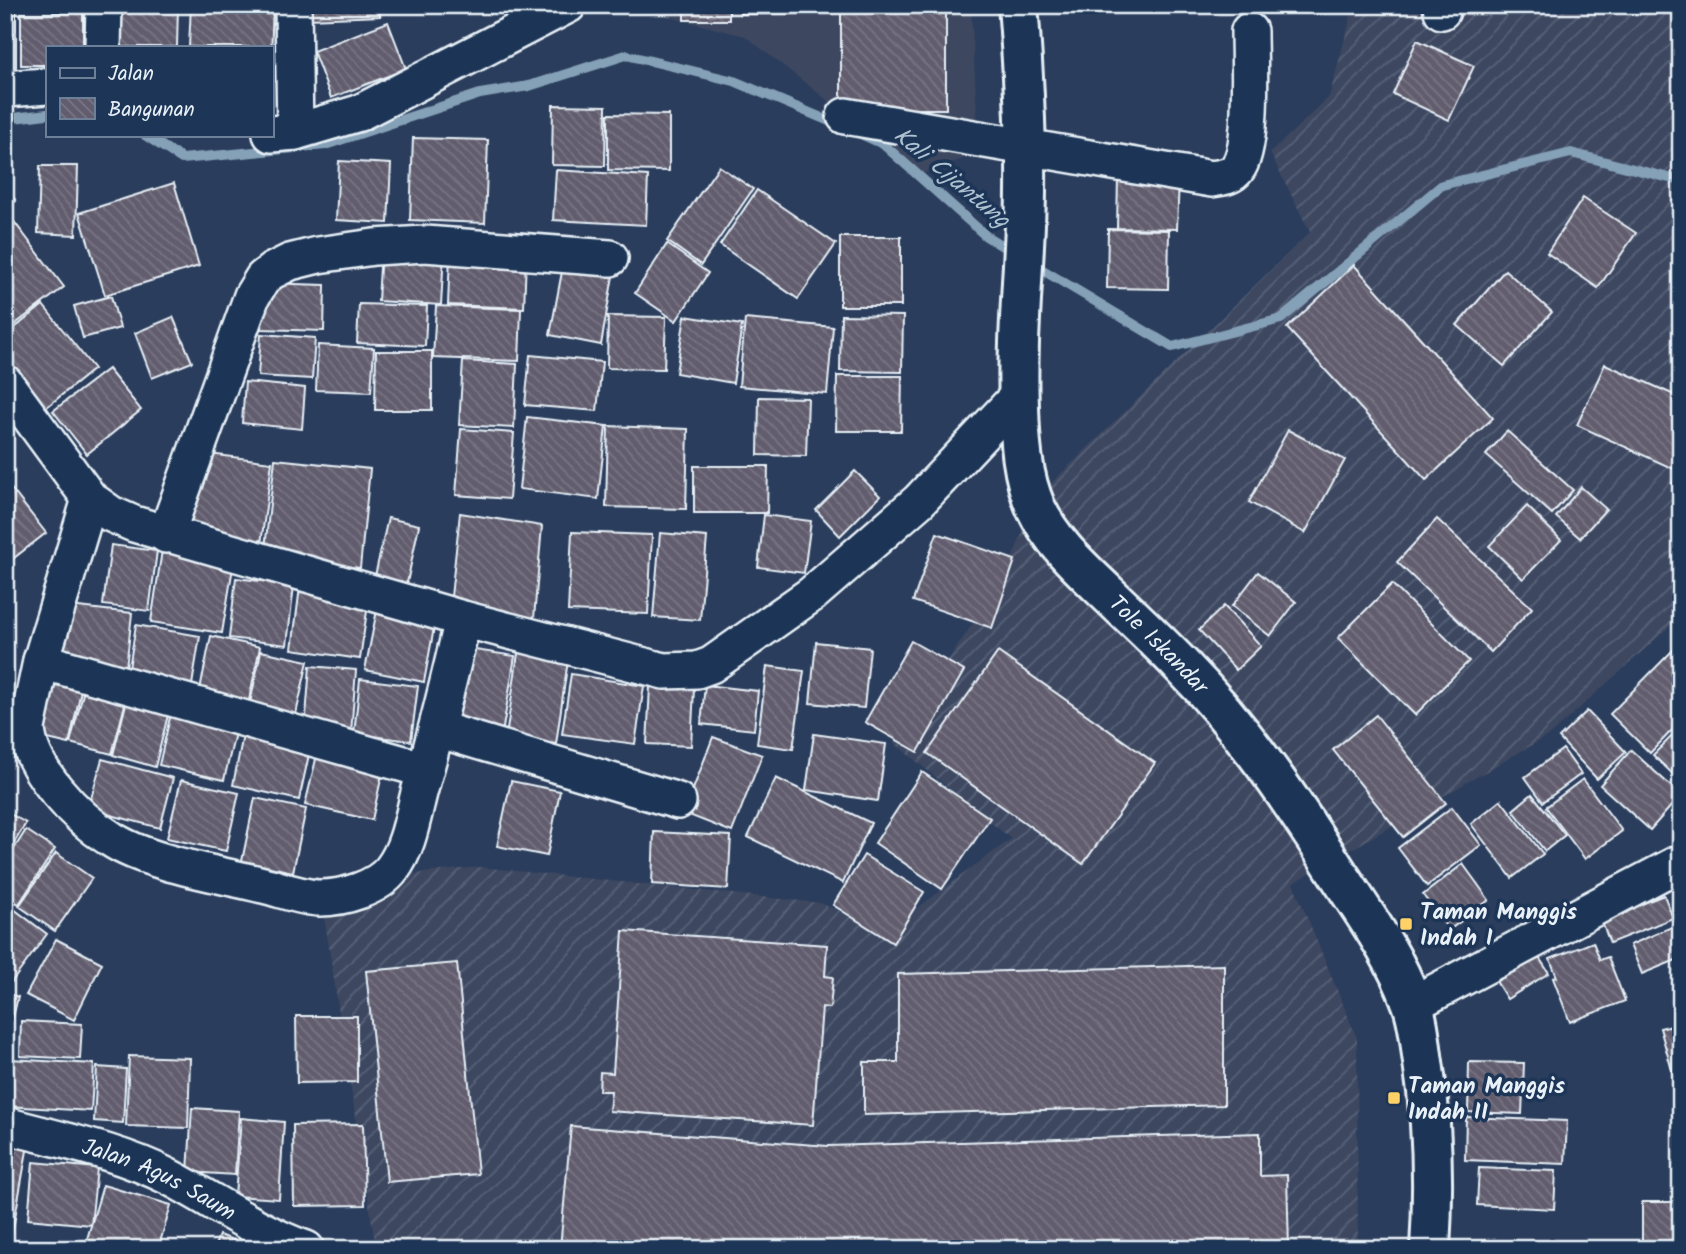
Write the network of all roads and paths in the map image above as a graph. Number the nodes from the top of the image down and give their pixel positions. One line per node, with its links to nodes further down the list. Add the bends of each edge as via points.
1 (104, 5): 6 (street)
2 (293, 5): 10 (street)
3 (568, 5): 10 (street, via 359,113)
4 (1018, 5): 11 (main road, Tole Iskandar)
5 (1249, 31): 11 (street, via 1246,147 1238,168 1229,176 1212,179)
6 (103, 46)
7 (46, 86): 8 (street)
8 (5, 89)
9 (845, 116): 11 (street)
10 (283, 133)
11 (1026, 146): 13 (main road, Tole Iskandar)
12 (610, 258): 16 (street, via 425,244 318,255 272,271 252,296)
13 (1018, 378): 17 (street, via 919,501 812,594 711,665 664,671); 23 (main road, Tole Iskandar, via 1024,472 1038,512 1069,556 1227,714 1354,897)
14 (5, 383): 15 (street)
15 (90, 499): 16 (street, via 111,514); 18 (street)
16 (166, 535): 17 (street)
17 (464, 619): 19 (street)
18 (41, 661): 20 (street); 20 (street, via 27,728 34,757 93,827 141,854 319,898 349,893 380,880 392,869 404,848)
19 (437, 729): 20 (street); 21 (street)
20 (425, 770)
21 (678, 801)
22 (1681, 862): 23 (street)
23 (1413, 1004): 26 (main road, Tole Iskandar, via 1433,1145)
24 (5, 1125): 25 (street, Jalan Agus Saum, via 126,1159 167,1176 278,1239)
25 (306, 1249)
26 (1430, 1249)

